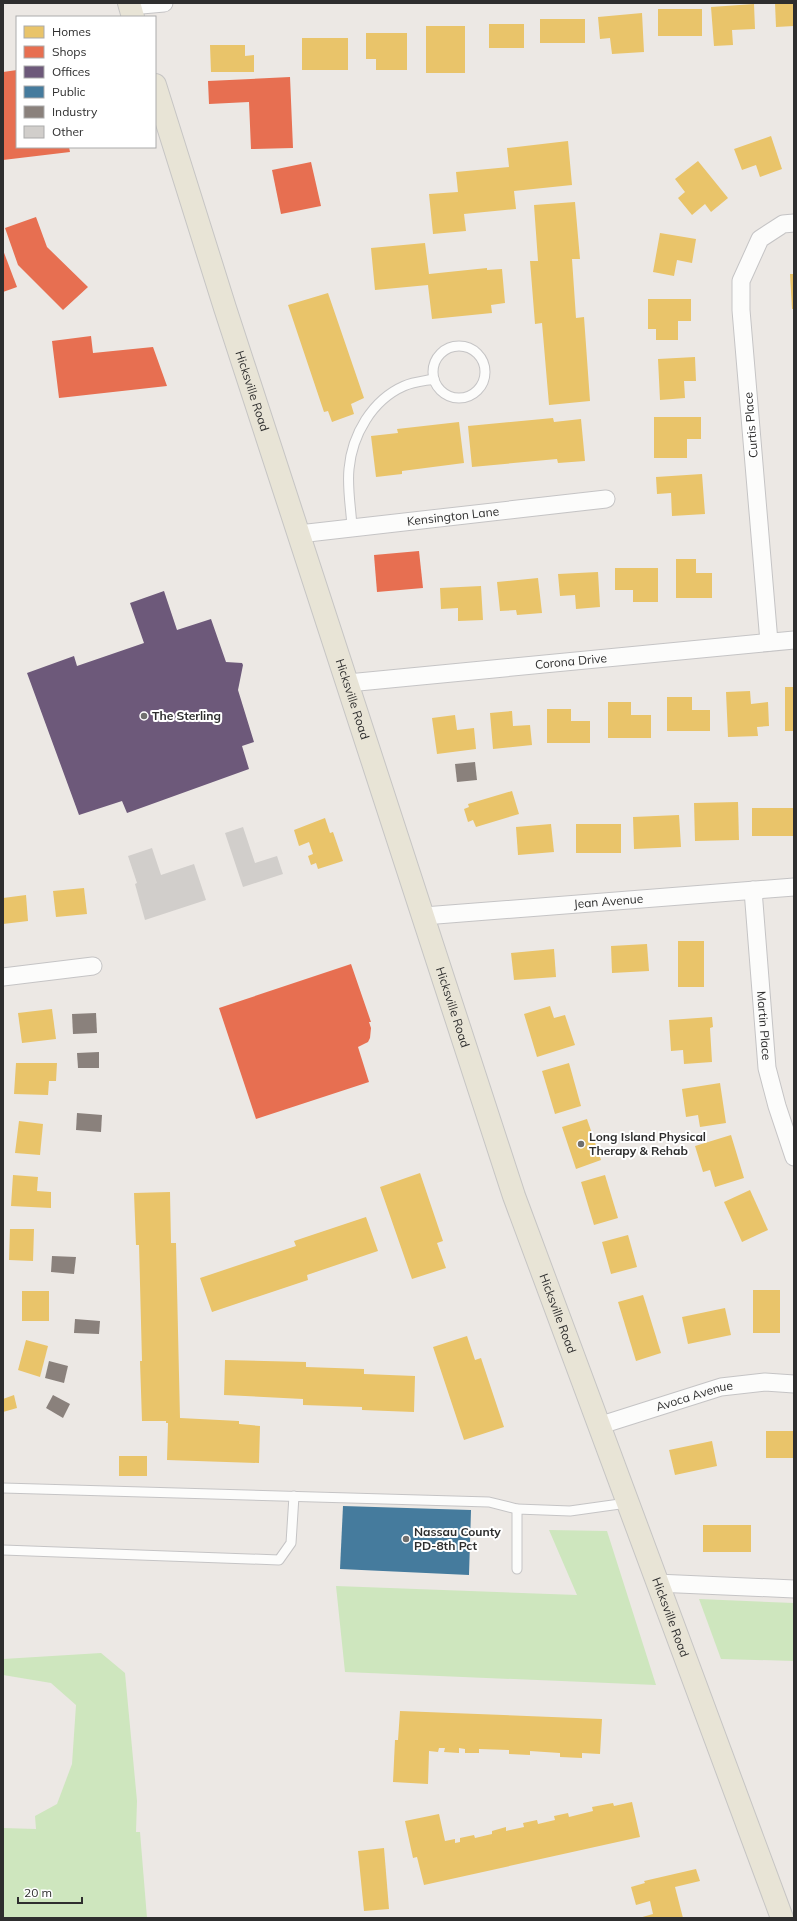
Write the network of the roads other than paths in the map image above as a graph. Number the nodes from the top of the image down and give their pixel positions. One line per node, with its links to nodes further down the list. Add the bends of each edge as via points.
1 (164, 3): 2 (street)
2 (130, 7)
3 (156, 88): 8 (main road, Hicksville Road)
4 (788, 224): 10 (street, Curtis Place, via 760,239 741,281 741,310)
5 (434, 379): 5 (lane, via 437,386 447,395 459,398 467,396 480,386 485,369 472,349 455,346 446,349 435,362); 7 (lane, via 405,386 393,392 374,407 362,426 352,450 349,470)
6 (606, 499): 7 (street, Kensington Lane)
7 (352, 527): 8 (street, Kensington Lane)
8 (299, 534): 11 (main road, Hicksville Road)
9 (794, 640): 10 (street, Corona Drive)
10 (769, 642): 11 (street, Corona Drive)
11 (348, 684): 14 (main road, Hicksville Road)
12 (794, 887): 13 (street, Jean Avenue)
13 (753, 890): 14 (street, Jean Avenue); 17 (street, Martin Place, via 767,1068)
14 (424, 916): 19 (main road, Hicksville Road, via 514,1196)
15 (93, 966): 16 (street)
16 (3, 977)
17 (794, 1156)
18 (794, 1384): 19 (street, Avoca Avenue, via 764,1382 721,1387)
19 (598, 1426): 22 (main road, Hicksville Road)
20 (3, 1488): 21 (lane)
21 (294, 1496): 23 (lane, via 488,1502); 24 (lane, via 291,1542 279,1560)
22 (627, 1503): 23 (lane, via 570,1511); 26 (main road, Hicksville Road)
23 (517, 1509): 25 (lane)
24 (3, 1550)
25 (517, 1569)
26 (656, 1583): 27 (street); 28 (main road, Hicksville Road)
27 (794, 1589)
28 (782, 1918)

